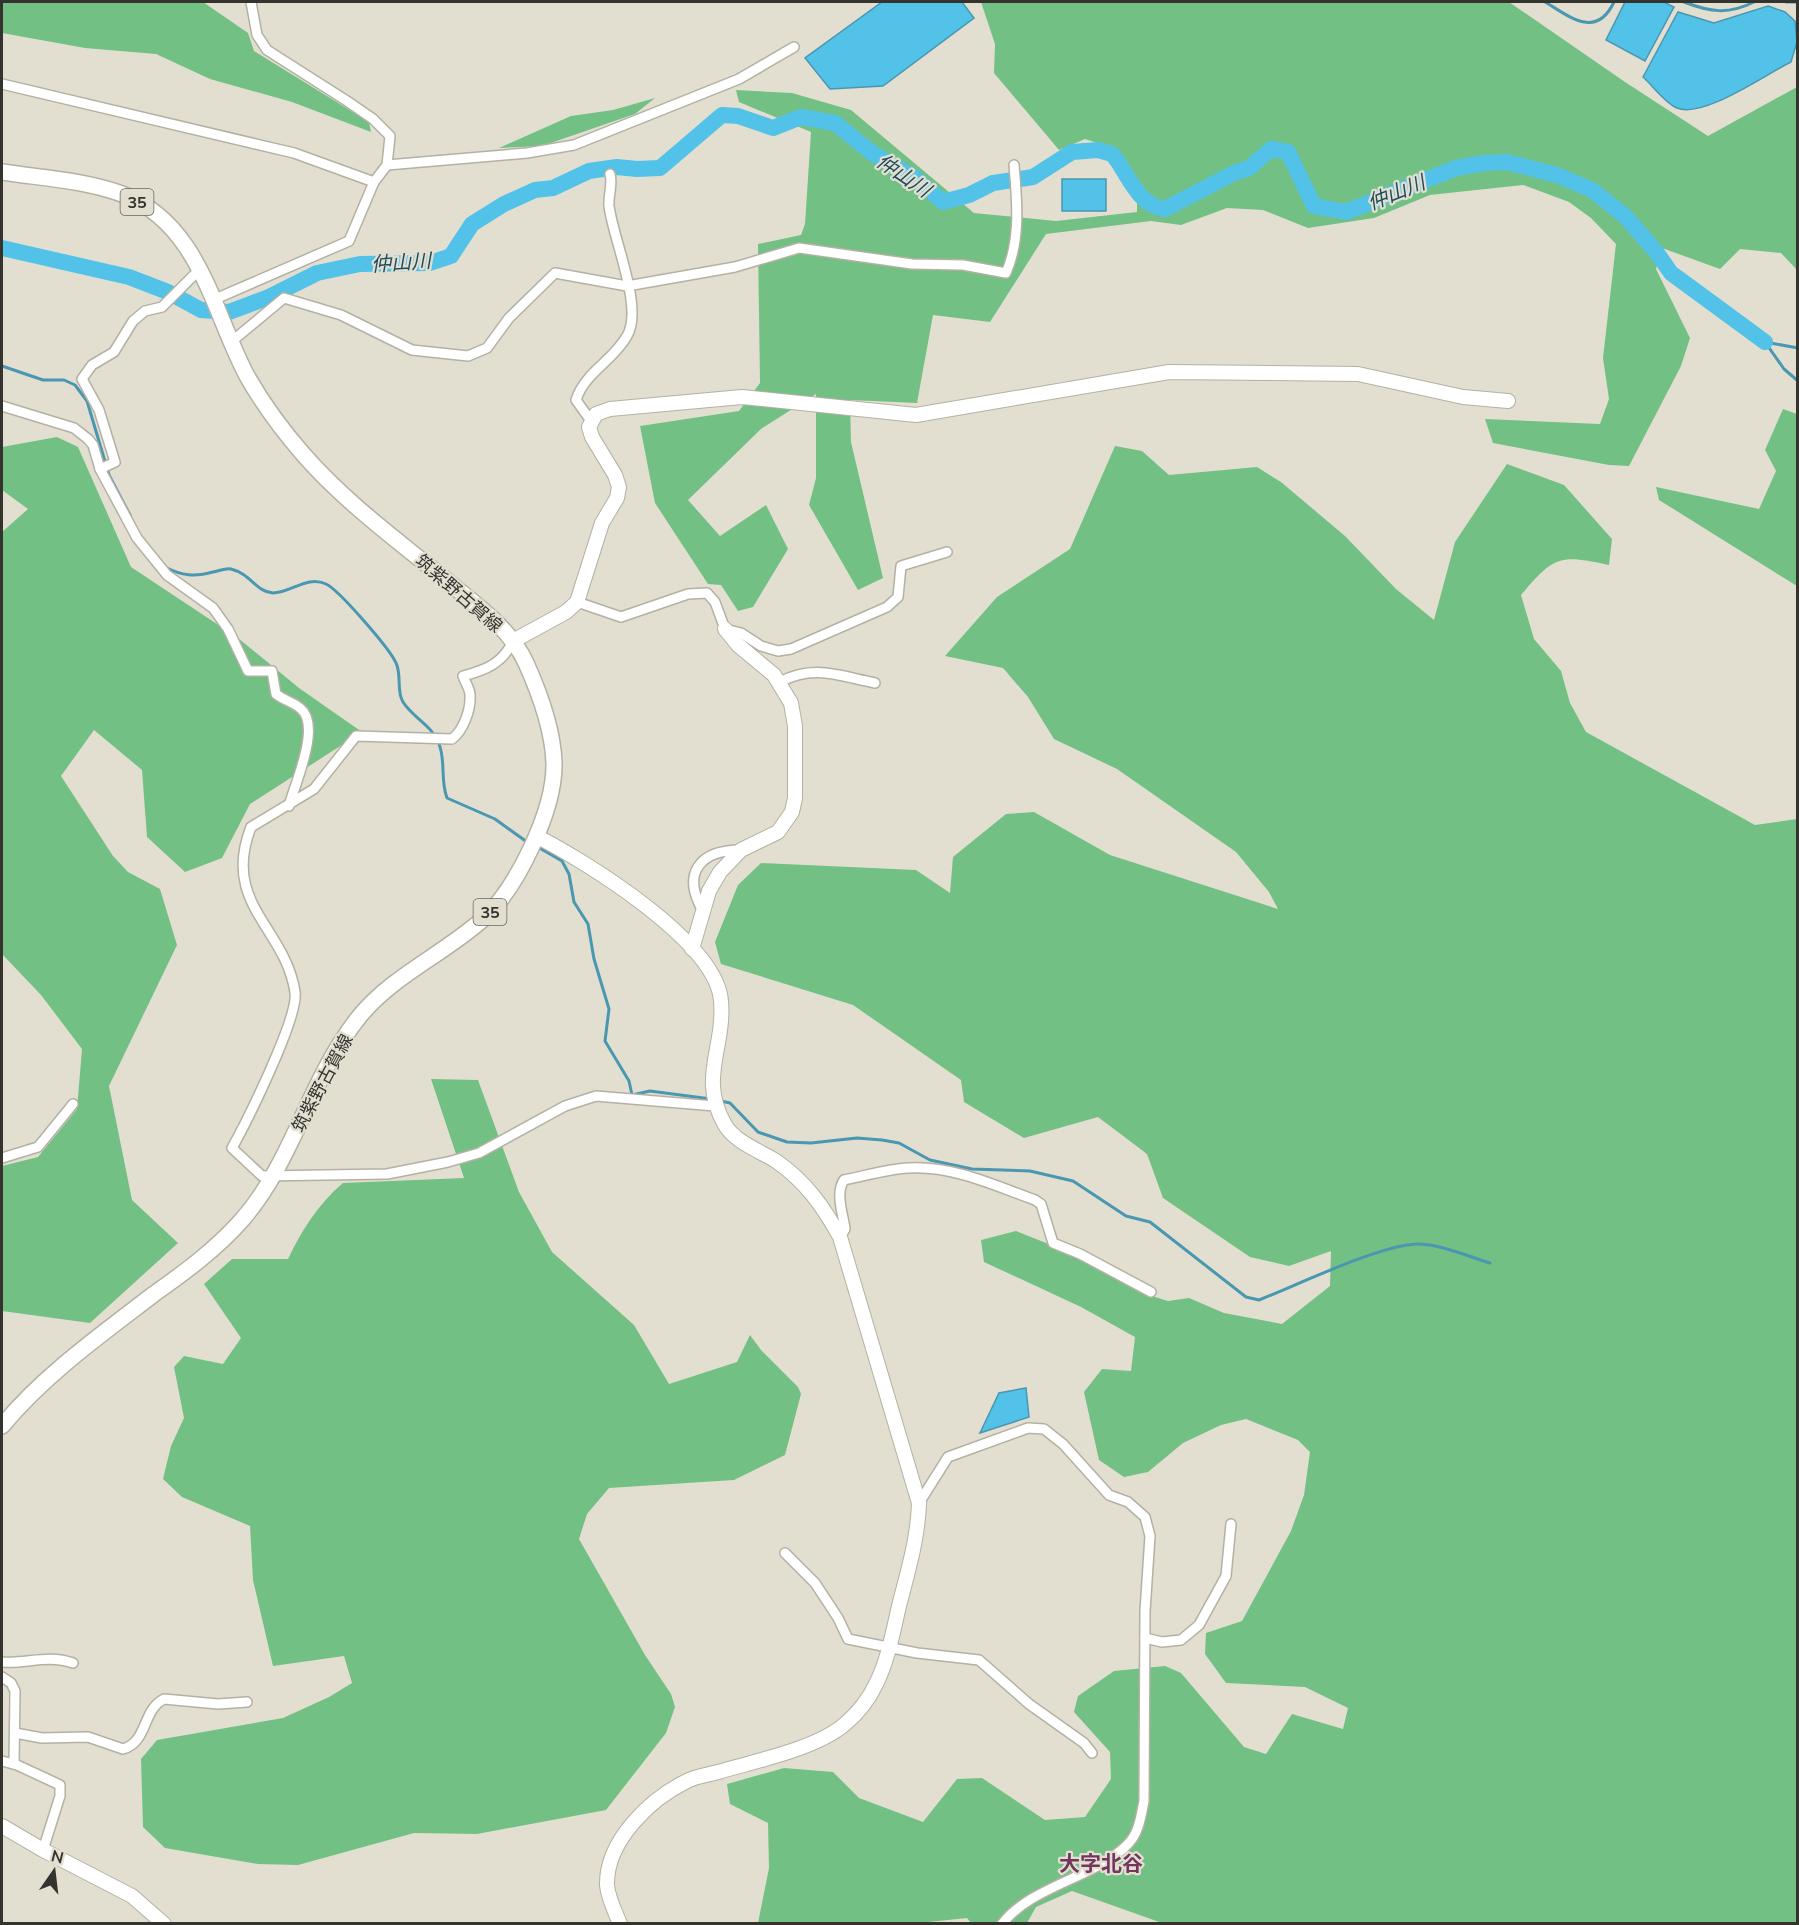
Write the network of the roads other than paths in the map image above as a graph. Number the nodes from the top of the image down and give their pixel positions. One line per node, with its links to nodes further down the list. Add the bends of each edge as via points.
1 (251, 2): 4 (street, via 257,35 267,50 385,129 390,136)
2 (794, 47): 4 (street, via 739,79 574,145)
3 (2, 84): 8 (street, via 294,153)
4 (387, 165): 8 (street)
5 (1014, 165): 10 (street, via 1018,208 1006,273 799,248 735,267)
6 (2, 172): 9 (main road, 筑紫野古賀線 / 35, via 94,187 148,207 186,242)
7 (610, 174): 10 (street, via 613,185 608,202)
8 (374, 182): 11 (street, via 349,241)
9 (200, 268): 11 (main road, 筑紫野古賀線 / 35); 16 (street, via 162,307 145,311 133,321 114,352 92,365 82,379 99,410 115,462)
10 (627, 286): 12 (street, via 555,273 509,318 487,348 468,356 412,350 341,315 284,298); 15 (street, via 633,308 628,336 581,385 576,400)
11 (215, 305): 12 (main road, 筑紫野古賀線 / 35)
12 (229, 337): 20 (main road, 筑紫野古賀線 / 35, via 265,407 306,458 377,524 494,620)
13 (1508, 401): 15 (street, via 1464,397 1358,374 1169,372 916,415 742,397 610,409)
14 (2, 406): 16 (street, via 74,428 93,445)
15 (591, 420): 18 (street, via 592,437 619,487 602,523)
16 (100, 469): 23 (street, via 153,562 213,608 248,671 272,671 276,694 300,708 309,719 303,761)
17 (947, 552): 19 (street, via 901,566 898,597 887,607 791,649 778,651 761,646 741,633)
18 (577, 602): 19 (street, via 621,616 688,594 707,593 715,602); 20 (street)
19 (724, 629): 21 (street)
20 (513, 641): 23 (street, via 504,657 487,669 463,676 470,694 467,714 460,733 452,739 356,736 314,789); 24 (main road, 筑紫野古賀線 / 35, via 525,660 548,721 554,761 553,786)
21 (780, 682): 22 (street, via 810,670); 25 (street, via 795,712 792,812 778,832)
22 (875, 683)
23 (289, 806): 31 (street, via 251,827 244,850 247,893 259,920 284,957 295,1002 288,1031 231,1148 262,1176)
24 (536, 836): 27 (street, via 636,897); 31 (main road, 筑紫野古賀線 / 35, via 510,886 484,918 363,1012 344,1037)
25 (741, 850): 26 (street, via 720,872); 26 (street, via 712,853 701,859 695,874 696,899)
26 (703, 911): 27 (street)
27 (692, 949): 29 (street, via 715,979 721,1000 711,1079)
28 (73, 1104): 30 (street, via 38,1147)
29 (715, 1106): 31 (street, via 596,1096 565,1106 479,1153 448,1162 387,1174); 32 (street, via 726,1128 808,1188 823,1205)
30 (2, 1158)
31 (274, 1175): 34 (main road, 筑紫野古賀線 / 35, via 242,1220 210,1252 54,1374)
32 (840, 1236): 33 (street, via 845,1229 840,1202 840,1185 844,1180 909,1167 950,1172 1035,1200 1041,1204 1053,1243); 35 (street)
33 (1151, 1292)
34 (2, 1426)
35 (919, 1503): 38 (street, via 948,1457 1028,1428 1044,1429 1109,1495 1128,1502 1145,1517 1150,1536); 39 (street, via 918,1530)
36 (1231, 1524): 38 (street, via 1226,1576 1199,1625 1181,1640 1162,1642)
37 (786, 1553): 39 (street, via 815,1582 848,1639)
38 (1145, 1638): 52 (street, via 1144,1801 1138,1827 1129,1844 1115,1854 1030,1901)
39 (889, 1647): 45 (street, via 979,1660); 51 (street, via 866,1701 844,1725 785,1753 688,1780 664,1795 636,1821 617,1844 609,1864 607,1886)
40 (2, 1662): 41 (street, via 23,1664 32,1659 51,1658)
41 (73, 1663)
42 (2, 1677): 44 (street, via 15,1691)
43 (247, 1702): 44 (street, via 218,1704 164,1699 149,1713 137,1741 123,1749 88,1737 42,1738)
44 (15, 1733): 47 (street)
45 (1092, 1753)
46 (2, 1761): 47 (street)
47 (14, 1764): 49 (street, via 60,1785)
48 (2, 1826): 49 (street)
49 (43, 1851): 50 (street, via 132,1896)
50 (164, 1923)
51 (620, 1923)
52 (1002, 1923)

